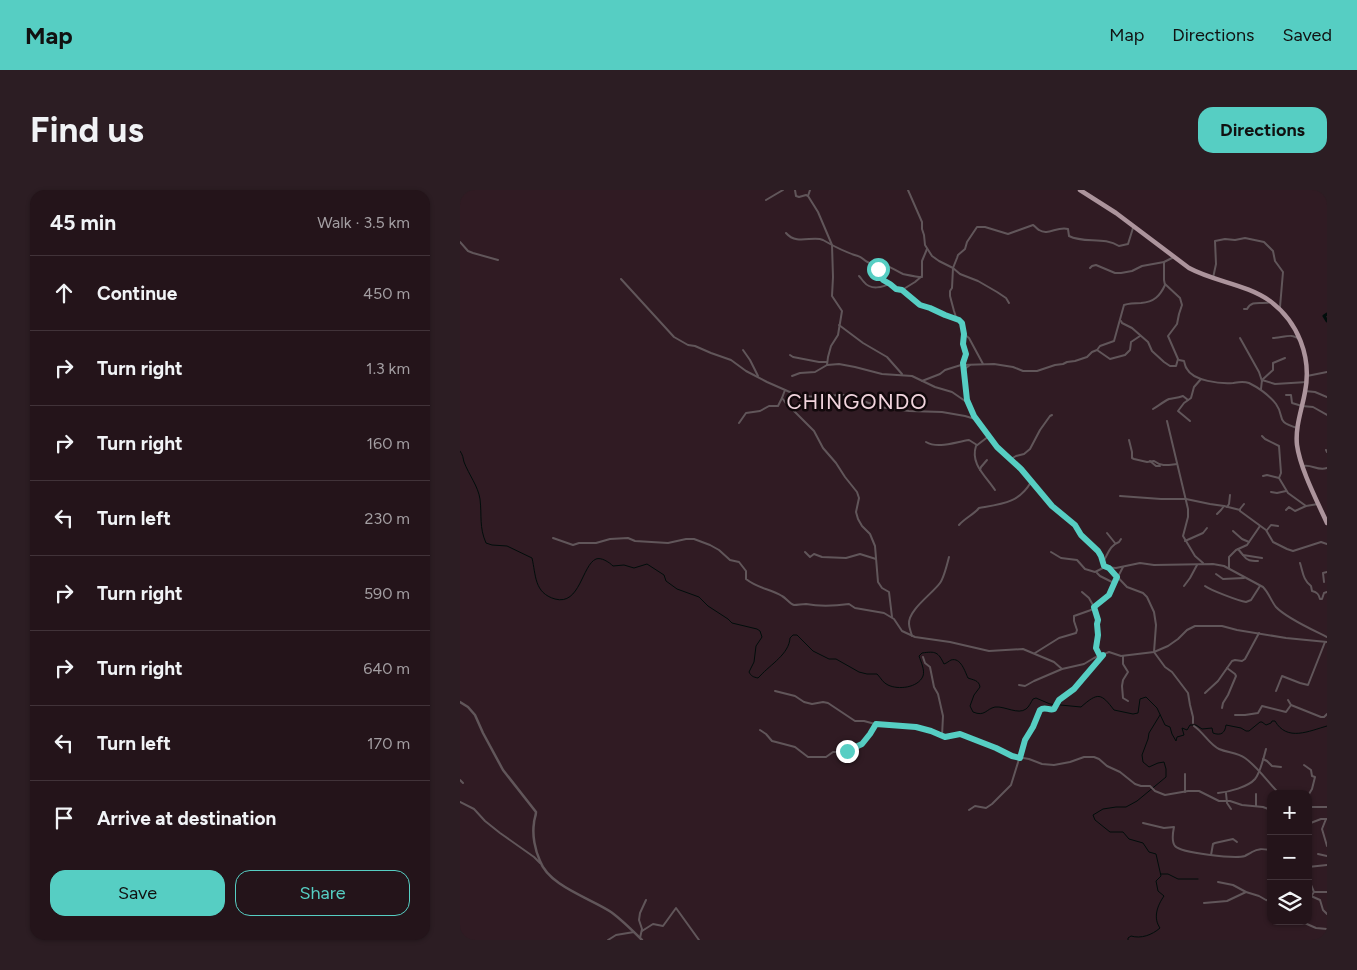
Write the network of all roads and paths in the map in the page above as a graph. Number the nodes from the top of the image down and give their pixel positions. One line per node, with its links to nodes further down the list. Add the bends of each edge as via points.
1 (783, 190): 7 (street)
2 (795, 190): 6 (street, via 797,197)
3 (810, 190): 6 (street)
4 (908, 190): 12 (street, via 922,222)
5 (1080, 190): 8 (highway)
6 (808, 196): 11 (street)
7 (766, 200)
8 (1133, 226): 13 (highway); 17 (street, via 1128,244 1119,246 1095,239 1076,240 1069,236 1066,228 1045,233 1033,225 1006,234 978,226)
9 (786, 233): 11 (street, via 796,239 820,239)
10 (460, 242): 14 (street, via 473,253)
11 (832, 246): 16 (street, via 868,262); 32 (street, via 832,296 842,310)
12 (927, 248): 17 (street, via 937,260); 20 (street, via 922,261)
13 (1174, 256): 15 (street); 21 (highway, via 1189,268)
14 (498, 260)
15 (1164, 262): 18 (street, via 1118,273 1096,265); 23 (street)
16 (878, 263): 20 (street, via 904,274); 24 (street, via 879,274)
17 (953, 268): 27 (street, via 997,292); 31 (street, via 950,296)
18 (1090, 268)
19 (859, 276): 24 (street, via 870,287 881,288)
20 (922, 277): 25 (street)
21 (1212, 278): 26 (highway, via 1252,291); 29 (street, via 1216,264 1215,241 1246,238 1264,242 1283,272)
22 (620, 279): 53 (street, via 674,337 731,360)
23 (1164, 282): 30 (street, via 1161,294 1150,301 1124,305); 42 (street, via 1182,302 1177,324 1168,336)
24 (890, 284): 25 (street)
25 (902, 290): 31 (street, via 920,305)
26 (1271, 302): 28 (street); 29 (highway)
27 (1009, 303)
28 (1249, 305)
29 (1280, 310): 37 (highway)
30 (1121, 318): 34 (street, via 1122,324); 39 (street, via 1114,341 1100,346)
31 (959, 320): 33 (street)
32 (840, 325): 43 (street); 50 (street, via 887,357)
33 (964, 334): 44 (street); 45 (street)
34 (1140, 336): 39 (street, via 1131,342 1125,355 1110,359); 42 (street, via 1148,342 1152,352 1169,365 1176,366)
35 (1240, 338): 55 (street)
36 (1272, 338): 37 (street)
37 (1300, 338): 52 (highway)
38 (743, 350): 53 (street)
39 (1098, 350): 44 (street, via 1087,357 1037,371)
40 (790, 355): 43 (street)
41 (1285, 358): 55 (street, via 1274,362 1272,370)
42 (1178, 360): 54 (street)
43 (827, 362): 47 (street)
44 (983, 364): 46 (street)
45 (964, 365): 46 (street); 48 (street); 56 (street, via 954,366)
46 (970, 365): 48 (street)
47 (827, 366): 50 (street, via 839,364 882,374); 51 (street)
48 (965, 371): 65 (street)
49 (1327, 372): 52 (street)
50 (902, 374): 56 (street)
51 (792, 376)
52 (1307, 376): 57 (highway)
53 (759, 378): 59 (street)
54 (1201, 379): 58 (street, via 1246,382); 64 (street)
55 (1262, 380): 57 (street, via 1275,384); 58 (street)
56 (922, 381): 65 (street, via 952,392)
57 (1306, 382): 60 (highway)
58 (1261, 389): 74 (street, via 1277,406 1283,422)
59 (785, 390): 62 (street); 70 (street, via 802,396 848,395 879,407 942,412)
60 (1305, 391): 63 (street); 66 (highway)
61 (1286, 395): 66 (street, via 1291,395 1292,403)
62 (782, 398): 73 (street, via 778,406 746,414); 123 (street, via 814,431 857,492 858,520 872,538)
63 (1327, 398)
64 (1188, 400): 67 (street, via 1183,396 1173,398); 72 (street, via 1178,411)
65 (968, 403): 70 (street)
66 (1302, 406): 69 (street, via 1313,407); 74 (highway)
67 (1153, 409)
68 (1052, 415): 80 (street, via 1030,449)
69 (1327, 415)
70 (977, 420): 75 (street)
71 (1167, 421): 82 (street)
72 (1190, 421)
73 (739, 423)
74 (1297, 428): 83 (highway, via 1297,446)
75 (989, 436): 79 (street); 80 (street)
76 (1262, 436): 87 (street, via 1279,446)
77 (1129, 440): 82 (street, via 1132,458 1154,461 1163,466)
78 (926, 442): 79 (street, via 935,446 969,440)
79 (977, 445): 85 (street, via 974,453)
80 (1011, 459): 88 (street)
81 (987, 460): 85 (street)
82 (1177, 464): 94 (street)
83 (1303, 466): 84 (street); 96 (highway)
84 (1327, 468)
85 (980, 470): 89 (street)
86 (1262, 476): 87 (street)
87 (1280, 478): 90 (street)
88 (1031, 482): 104 (street, via 1023,494 1004,503 979,508); 125 (street, via 1100,553)
89 (995, 490)
90 (1286, 491): 91 (street); 99 (street)
91 (1271, 492)
92 (1230, 494): 98 (street)
93 (1120, 496): 94 (street)
94 (1186, 499): 97 (street); 113 (street)
95 (1244, 504): 100 (street)
96 (1318, 504): 99 (street); 103 (highway)
97 (1224, 506): 98 (street); 102 (street)
98 (1227, 506): 100 (street)
99 (1306, 506): 101 (street, via 1295,511 1289,507)
100 (1240, 510): 105 (street)
101 (1286, 510)
102 (1217, 514)
103 (1327, 523)
104 (959, 525)
105 (1260, 526): 108 (street); 114 (street)
106 (1278, 526): 108 (street, via 1271,525)
107 (1207, 528): 113 (street, via 1204,533)
108 (1266, 530): 116 (street, via 1274,542 1291,551 1321,542)
109 (1234, 531): 114 (street)
110 (1107, 533): 115 (street)
111 (553, 538): 146 (street, via 571,545 628,538 668,543 694,539 715,548 730,560 738,561 746,571 748,581 794,605 849,604)
112 (1121, 539): 115 (street)
113 (1185, 541): 127 (street)
114 (1249, 542): 117 (street)
115 (1115, 544): 125 (street)
116 (1327, 544)
117 (1238, 549): 120 (street); 132 (street, via 1229,557)
118 (804, 552): 123 (street, via 810,557 814,554 846,558 860,554)
119 (1051, 552): 133 (street, via 1061,558 1077,560 1085,569)
120 (1243, 555): 122 (street); 124 (street, via 1249,561)
121 (949, 557): 148 (street, via 939,584 909,619)
122 (1262, 558)
123 (876, 559): 146 (street, via 878,582 889,592)
124 (1258, 561)
125 (1103, 563): 129 (street)
126 (1300, 563): 144 (street, via 1312,591 1320,599)
127 (1204, 564): 128 (street); 132 (street)
128 (1197, 565): 130 (street, via 1140,563); 140 (street)
129 (1105, 567): 131 (street); 133 (street)
130 (1123, 567): 131 (street); 136 (street)
131 (1109, 568): 136 (street)
132 (1229, 568): 137 (street)
133 (1096, 572): 139 (street)
134 (1327, 572): 138 (street, via 1323,573)
135 (1216, 574): 137 (street, via 1223,579)
136 (1117, 577): 139 (street); 151 (street, via 1127,587 1147,597 1155,620)
137 (1244, 578): 142 (street)
138 (1324, 582)
139 (1114, 583): 145 (street, via 1109,595)
140 (1184, 586)
141 (1205, 586): 142 (street, via 1246,602)
142 (1260, 586): 149 (street, via 1279,609)
143 (1082, 592): 145 (street)
144 (1327, 592)
145 (1094, 607): 152 (street, via 1074,616 1076,633 1058,638); 153 (street, via 1098,620 1096,648)
146 (892, 617): 148 (street, via 900,629)
147 (1259, 633): 150 (street); 151 (street, via 1222,626 1195,626); 156 (street, via 1244,660 1234,660)
148 (912, 636): 152 (street, via 984,650 1023,649)
149 (1327, 637)
150 (1326, 642): 160 (street, via 1308,685 1282,676)
151 (1154, 652): 155 (street); 177 (street, via 1188,693 1194,724 1203,735 1219,749 1243,756)
152 (1035, 653): 157 (street)
153 (1102, 655): 155 (street, via 1110,652); 157 (street, via 1084,664); 173 (street, via 1052,710 1042,708 1038,712)
154 (924, 656): 171 (street, via 938,692 943,716)
155 (1123, 656): 163 (street, via 1122,664 1128,673 1122,684 1122,696)
156 (1227, 668): 161 (street); 166 (street, via 1236,676)
157 (1062, 669): 158 (street, via 1025,686)
158 (1019, 685)
159 (775, 691): 169 (street, via 812,704 825,702 854,721)
160 (1276, 691)
161 (1205, 693)
162 (1288, 700): 165 (street)
163 (1128, 701)
164 (460, 702): 204 (street, via 475,715 503,770 536,812 533,833)
165 (1292, 705): 167 (street, via 1286,712 1262,706 1258,712); 168 (street, via 1321,717)
166 (1222, 708)
167 (1235, 714)
168 (1327, 714)
169 (876, 724): 170 (street, via 860,746 813,758 793,746 772,740); 171 (street, via 916,727)
170 (760, 730)
171 (942, 736): 173 (street, via 964,735)
172 (1266, 749): 174 (street)
173 (1020, 758): 183 (street, via 1050,765 1094,757 1135,784 1165,795); 194 (street, via 1010,787 986,808 975,806)
174 (1263, 759): 176 (street, via 1272,766); 177 (street)
175 (1304, 766): 182 (street, via 1315,777)
176 (1281, 767)
177 (1259, 771): 181 (street); 184 (street, via 1254,780)
178 (1185, 774): 183 (street)
179 (460, 780): 180 (street)
180 (463, 783)
181 (1276, 790)
182 (1311, 790)
183 (1185, 792): 187 (street, via 1201,791 1216,800)
184 (1226, 792): 185 (street); 187 (street)
185 (1218, 793)
186 (1256, 794): 189 (street)
187 (1227, 801): 189 (street); 193 (street)
188 (460, 802): 204 (street, via 474,809 484,821)
189 (1256, 806): 192 (street)
190 (1312, 807): 191 (street)
191 (1327, 807)
192 (1267, 808)
193 (1231, 809)
194 (969, 810)
195 (1327, 819): 196 (street); 199 (street, via 1322,829)
196 (1312, 822)
197 (1143, 824): 202 (street, via 1164,828 1174,826 1173,842 1176,847)
198 (1237, 842): 202 (street, via 1215,843)
199 (1327, 846)
200 (1267, 850): 202 (street, via 1258,849 1244,856)
201 (1318, 854): 203 (street)
202 (1211, 855)
203 (1327, 856)
204 (540, 863): 219 (street, via 553,878 611,912)
205 (1327, 865): 206 (street)
206 (1312, 867)
207 (1218, 882): 208 (street)
208 (1246, 892): 213 (street); 214 (street, via 1227,901)
209 (1327, 892): 210 (street)
210 (1312, 894)
211 (1312, 895): 215 (street, via 1320,900)
212 (646, 900): 217 (street, via 639,920)
213 (1267, 901)
214 (1204, 903)
215 (1327, 914)
216 (1308, 925): 218 (street)
217 (642, 930): 220 (street); 222 (street, via 653,924 663,926 676,908)
218 (1327, 930)
219 (634, 932): 220 (street); 221 (street)
220 (641, 939)
221 (608, 940)
222 (699, 940)

